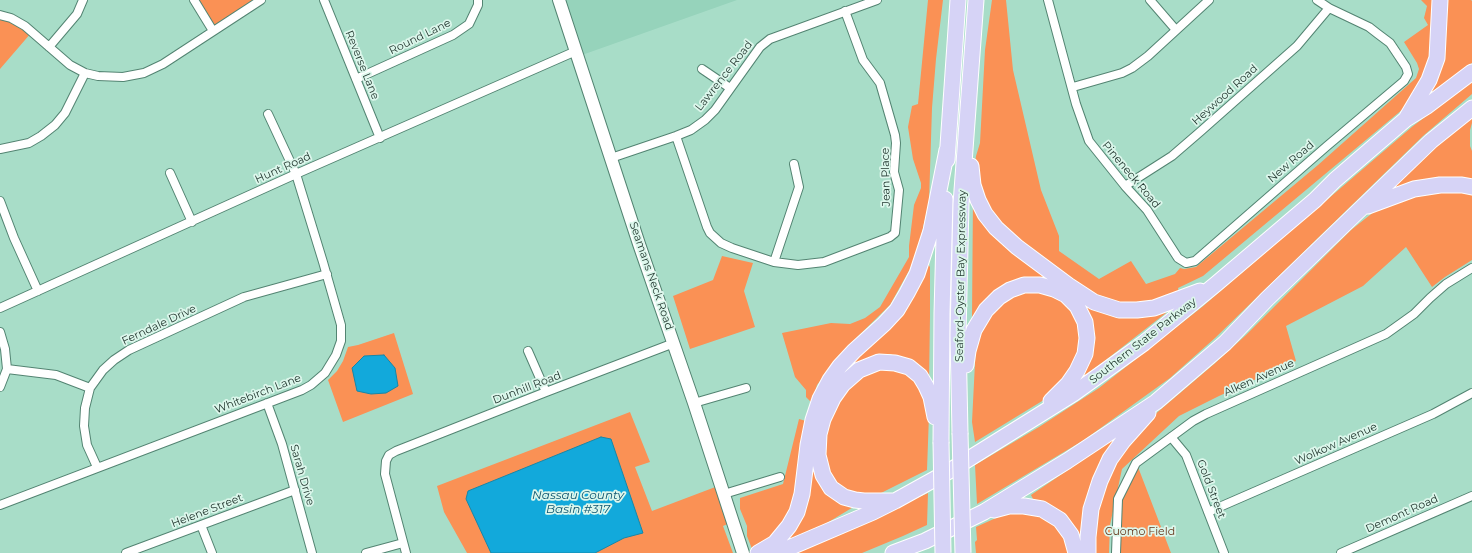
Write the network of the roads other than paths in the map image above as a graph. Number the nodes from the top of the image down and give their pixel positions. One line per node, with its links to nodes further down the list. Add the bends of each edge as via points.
1 (83, 0): 20 (street, via 72,20)
2 (194, 0): 19 (street)
3 (261, 0): 19 (street)
4 (324, 0): 25 (street, Reverse Lane)
5 (478, 0): 25 (street, Round Lane, via 478,6 469,24)
6 (559, 0): 21 (main road, Seamans Neck Road)
7 (877, 0): 16 (street, Lawrence Road)
8 (958, 0): 35 (highway, Seaford-Oyster Bay Expressway)
9 (976, 0): 31 (highway, Seaford-Oyster Bay Expressway)
10 (1048, 0): 26 (street, Pineneck Road)
11 (1150, 0): 18 (street)
12 (1209, 0): 18 (street)
13 (1317, 0): 15 (street)
14 (1440, 0): 30 (highway, via 1437,58 1429,80)
15 (1329, 8): 40 (street, Heywood Road, via 1296,46 1201,131 1172,156); 46 (street, New Road, via 1369,27 1390,43 1408,74 1404,81 1195,261)
16 (845, 11): 27 (street, Lawrence Road, via 770,39 760,47); 45 (street, Jean Place, via 863,60 880,83 895,135 894,172 899,190 895,233 824,262 798,265)
17 (0, 15): 20 (street, via 25,26)
18 (1176, 30): 26 (street, via 1132,68)
19 (213, 31): 24 (street, via 163,64 144,73 123,77)
20 (49, 47): 24 (street, via 70,65)
21 (576, 51): 33 (street, Hunt Road); 36 (main road, Seamans Neck Road)
22 (702, 69): 27 (street)
23 (1472, 72): 30 (highway, Southern State Parkway)
24 (85, 73): 34 (street, via 65,113 55,125 29,143)
25 (356, 79): 33 (street, Reverse Lane)
26 (1073, 87): 40 (street, Pineneck Road, via 1089,141)
27 (730, 88): 32 (street, Lawrence Road, via 705,120)
28 (1472, 108): 43 (highway, via 1431,141)
29 (268, 114): 39 (street, Whitebirch Lane)
30 (1406, 119): 49 (highway, Southern State Parkway)
31 (967, 134): 49 (highway, via 975,193 990,222 1018,247 1088,298 1103,306 1119,310 1145,309 1183,298); 64 (highway, Seaford-Oyster Bay Expressway, via 961,204 958,363)
32 (676, 136): 36 (street, Lawrence Road); 45 (street, via 699,208 710,233 732,248)
33 (380, 138): 39 (street, Hunt Road)
34 (0, 149)
35 (948, 150): 67 (highway, Seaford-Oyster Bay Expressway, via 943,256); 86 (highway, via 931,231 917,274 897,310 854,351 830,380 813,420 797,512 790,526 775,543)
36 (611, 158): 53 (main road, Seamans Neck Road)
37 (794, 164): 45 (street, via 799,188)
38 (170, 173): 44 (street)
39 (296, 174): 44 (street, Hunt Road); 48 (street, Whitebirch Lane)
40 (1125, 186): 46 (street, Pineneck Road, via 1147,210 1178,258)
41 (1472, 187): 43 (highway, via 1440,185 1414,189)
42 (0, 201): 50 (street)
43 (1361, 209): 61 (highway, via 1224,343)
44 (192, 222): 50 (street, Hunt Road)
45 (774, 262)
46 (1186, 263)
47 (1472, 268): 66 (street, Alken Avenue, via 1446,284 1414,314 1386,334 1206,414)
48 (326, 274): 57 (street, Ferndale Drive, via 244,297 129,350 114,360); 62 (street, Whitebirch Lane, via 341,325 336,355 325,373 311,385)
49 (1216, 284): 65 (highway, Southern State Parkway, via 1144,343)
50 (38, 291): 51 (street, Hunt Road)
51 (0, 308)
52 (0, 332): 55 (street)
53 (674, 343): 59 (street, Dunhill Road); 63 (main road, Seamans Neck Road)
54 (528, 351): 59 (street)
55 (7, 369): 56 (street); 57 (street, via 56,375)
56 (0, 387)
57 (90, 388): 68 (street, Ferndale Drive, via 84,426 87,445)
58 (746, 388): 63 (street)
59 (546, 392): 79 (street, Dunhill Road, via 389,455 385,474)
60 (1472, 393): 76 (street, Wolkow Avenue, via 1434,414)
61 (1156, 402): 75 (highway); 93 (highway, via 1124,440 1100,481 1091,509)
62 (267, 403): 68 (street, Whitebirch Lane); 70 (street, Sarah Drive)
63 (694, 403): 71 (main road, Seamans Neck Road)
64 (960, 408): 65 (highway, via 968,351 979,321 992,303 1005,293 1024,285 1040,285 1060,292 1076,306 1085,322 1087,342 1083,360 1073,378); 91 (highway, Seaford-Oyster Bay Expressway, bridge)
65 (1028, 423): 73 (highway, Southern State Parkway)
66 (1171, 437): 76 (street, Gold Street, via 1186,455); 94 (street, Alken Avenue, via 1136,463 1118,499)
67 (941, 442): 73 (highway, via 929,391 920,376 909,367 879,362 859,370 843,384 829,405 819,434 818,455 823,475 831,488 844,497 859,501); 90 (highway, Seaford-Oyster Bay Expressway, bridge)
68 (97, 467): 74 (street, Whitebirch Lane)
69 (780, 476): 71 (street)
70 (295, 490): 77 (street, Helene Street); 83 (street, Sarah Drive)
71 (724, 494): 80 (main road, Seamans Neck Road)
72 (1472, 496): 96 (street, Demont Road)
73 (895, 501): 87 (highway, Southern State Parkway)
74 (0, 505)
75 (984, 512): 78 (highway); 92 (highway, via 1009,506 1042,509 1060,520 1071,536)
76 (1208, 512): 95 (street, Gold Street)
77 (201, 525): 81 (street, Helene Street); 82 (street)
78 (925, 541): 88 (highway); 89 (highway)
79 (403, 543): 84 (street); 85 (street)
80 (741, 547)
81 (126, 553)
82 (212, 553)
83 (312, 553)
84 (366, 553)
85 (406, 553)
86 (758, 553)
87 (778, 553)
88 (893, 553)
89 (908, 553)
90 (943, 553)
91 (962, 553)
92 (1076, 553)
93 (1088, 553)
94 (1116, 553)
95 (1224, 553)
96 (1341, 553)

